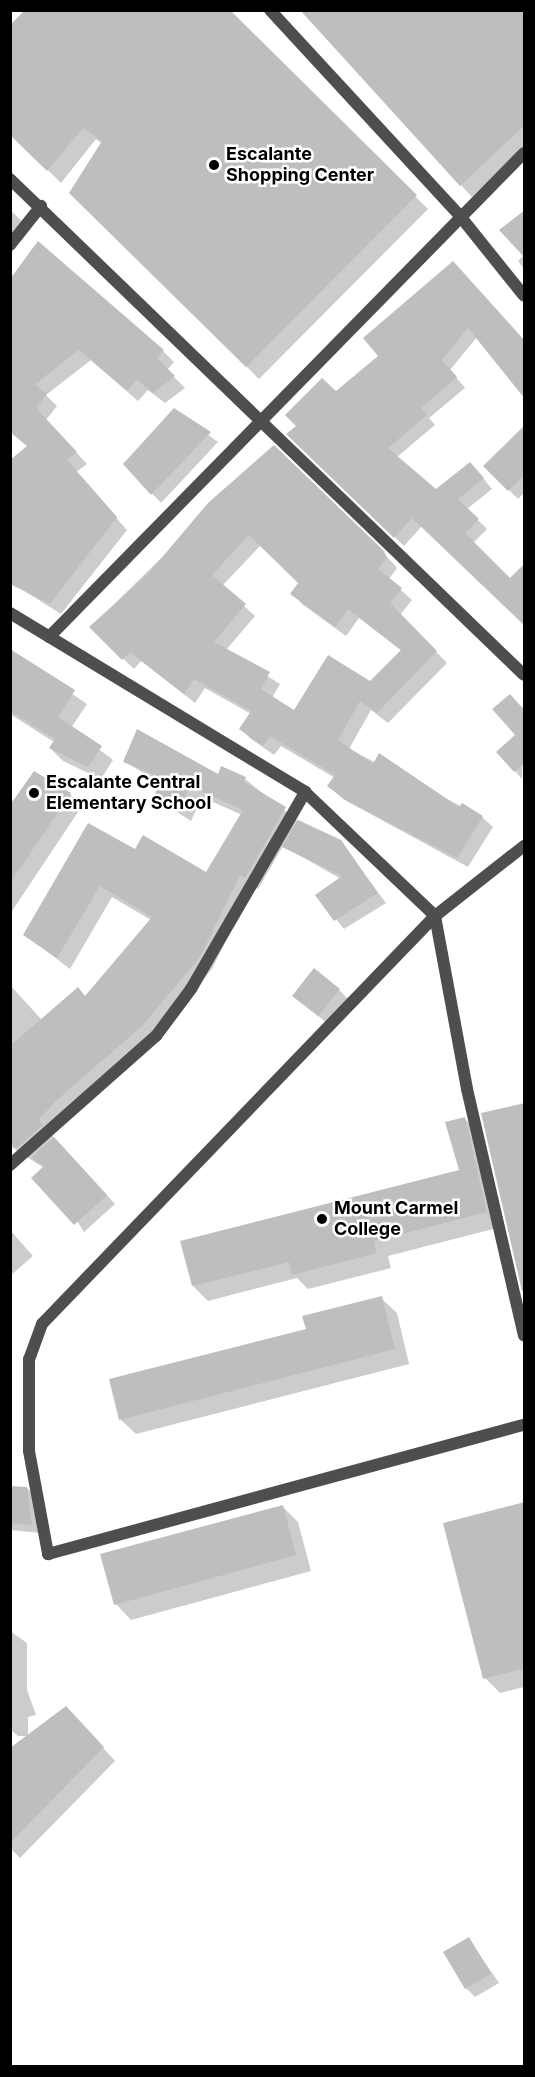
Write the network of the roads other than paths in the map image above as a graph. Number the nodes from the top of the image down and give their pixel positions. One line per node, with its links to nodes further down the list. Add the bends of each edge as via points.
1 (270, 10): 5 (street)
2 (525, 153): 5 (street)
3 (10, 179): 4 (street)
4 (40, 206): 6 (street); 8 (street)
5 (460, 216): 7 (street); 8 (street)
6 (10, 245)
7 (525, 296)
8 (263, 423): 10 (street); 11 (street)
9 (10, 612): 10 (street)
10 (49, 637): 12 (street)
11 (525, 675)
12 (305, 792): 14 (street); 15 (street, via 191,989 156,1036)
13 (525, 846): 14 (street)
14 (435, 916): 16 (street, via 467,1089); 17 (street, via 42,1324 29,1359 28,1451 48,1554)
15 (10, 1165)
16 (525, 1336)
17 (525, 1425)

